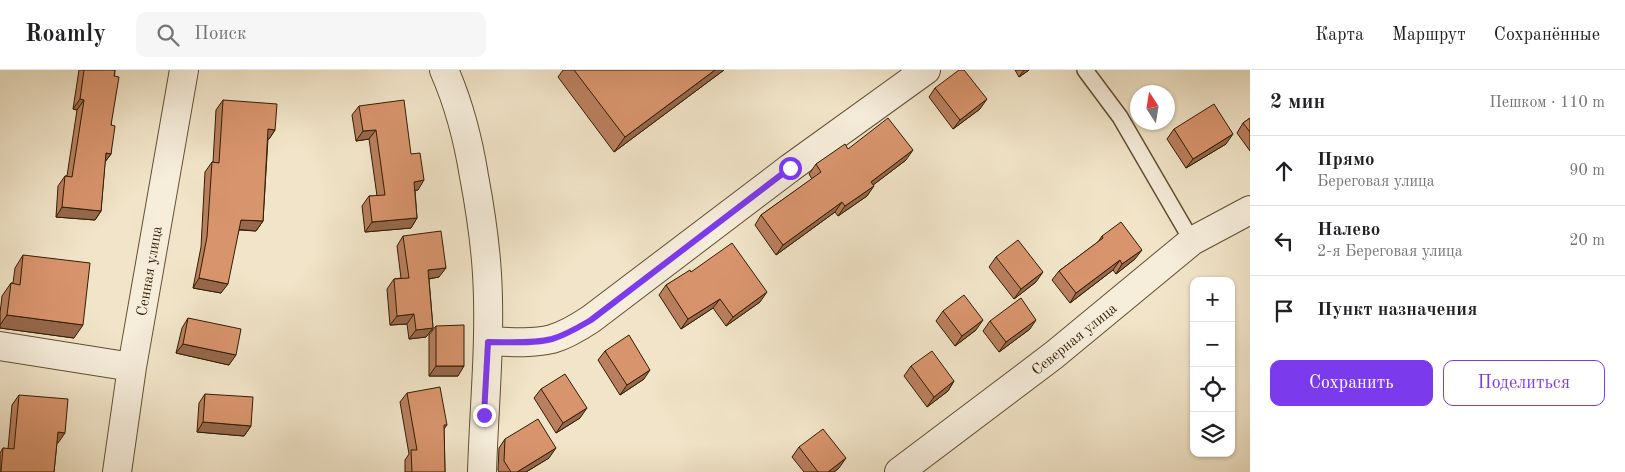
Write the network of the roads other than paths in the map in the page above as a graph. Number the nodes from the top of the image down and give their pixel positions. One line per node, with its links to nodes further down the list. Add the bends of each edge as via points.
1 (184, 70): 9 (street, Сенная улица)
2 (444, 70): 7 (street, via 469,145 482,218)
3 (926, 70): 7 (street, via 790,168 591,320 552,339)
4 (1085, 70): 6 (lane, via 1120,118)
5 (1250, 210): 6 (street, Северная улица)
6 (1192, 241): 12 (street, Северная улица, via 1054,355)
7 (488, 342): 11 (street)
8 (0, 346): 9 (street)
9 (132, 366): 10 (street, Сенная улица)
10 (117, 472)
11 (482, 472)
12 (899, 472)

